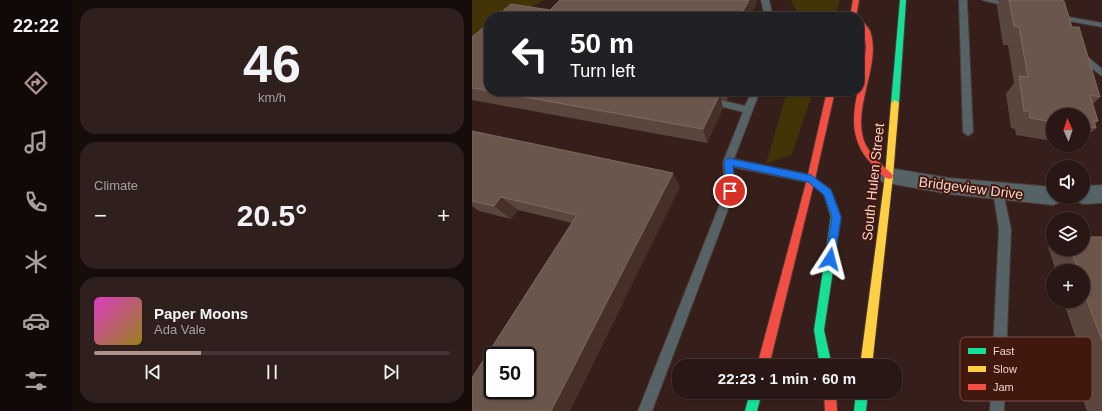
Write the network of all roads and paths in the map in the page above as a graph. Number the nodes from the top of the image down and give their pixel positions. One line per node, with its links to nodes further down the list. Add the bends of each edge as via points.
1 (765, 0): 7 (lane)
2 (856, 0): 8 (main road)
3 (903, 0): 24 (main road, South Hulen Street)
4 (964, 0): 22 (lane)
5 (986, 0): 6 (lane)
6 (1018, 8)
7 (768, 12)
8 (855, 12)
9 (1046, 14): 10 (lane)
10 (1060, 18): 12 (lane); 13 (lane)
11 (864, 25): 15 (main road, via 870,46)
12 (1102, 25)
13 (1067, 29)
14 (1075, 41): 16 (lane, via 1085,59)
15 (864, 74)
16 (1102, 74)
17 (754, 96): 21 (lane)
18 (830, 96): 25 (main road)
19 (859, 96): 24 (main road, via 857,135 868,155)
20 (698, 97): 21 (lane)
21 (748, 110): 23 (lane)
22 (968, 132)
23 (728, 162): 25 (lane); 38 (lane, via 730,191)
24 (889, 176): 26 (street, Bridgeview Drive); 33 (main road, South Hulen Street)
25 (811, 179): 31 (main road); 32 (main road, via 828,193 836,217 819,330)
26 (998, 192): 28 (street, Bridgeview Drive); 30 (lane, via 1005,230)
27 (1102, 194): 29 (street)
28 (1046, 195)
29 (1090, 195)
30 (1000, 337)
31 (765, 359)
32 (825, 359)
33 (867, 359)
34 (754, 399): 39 (main road)
35 (830, 399): 40 (main road)
36 (861, 399): 41 (main road)
37 (996, 401): 42 (lane)
38 (645, 411)
39 (751, 411)
40 (831, 411)
41 (860, 411)
42 (996, 411)

